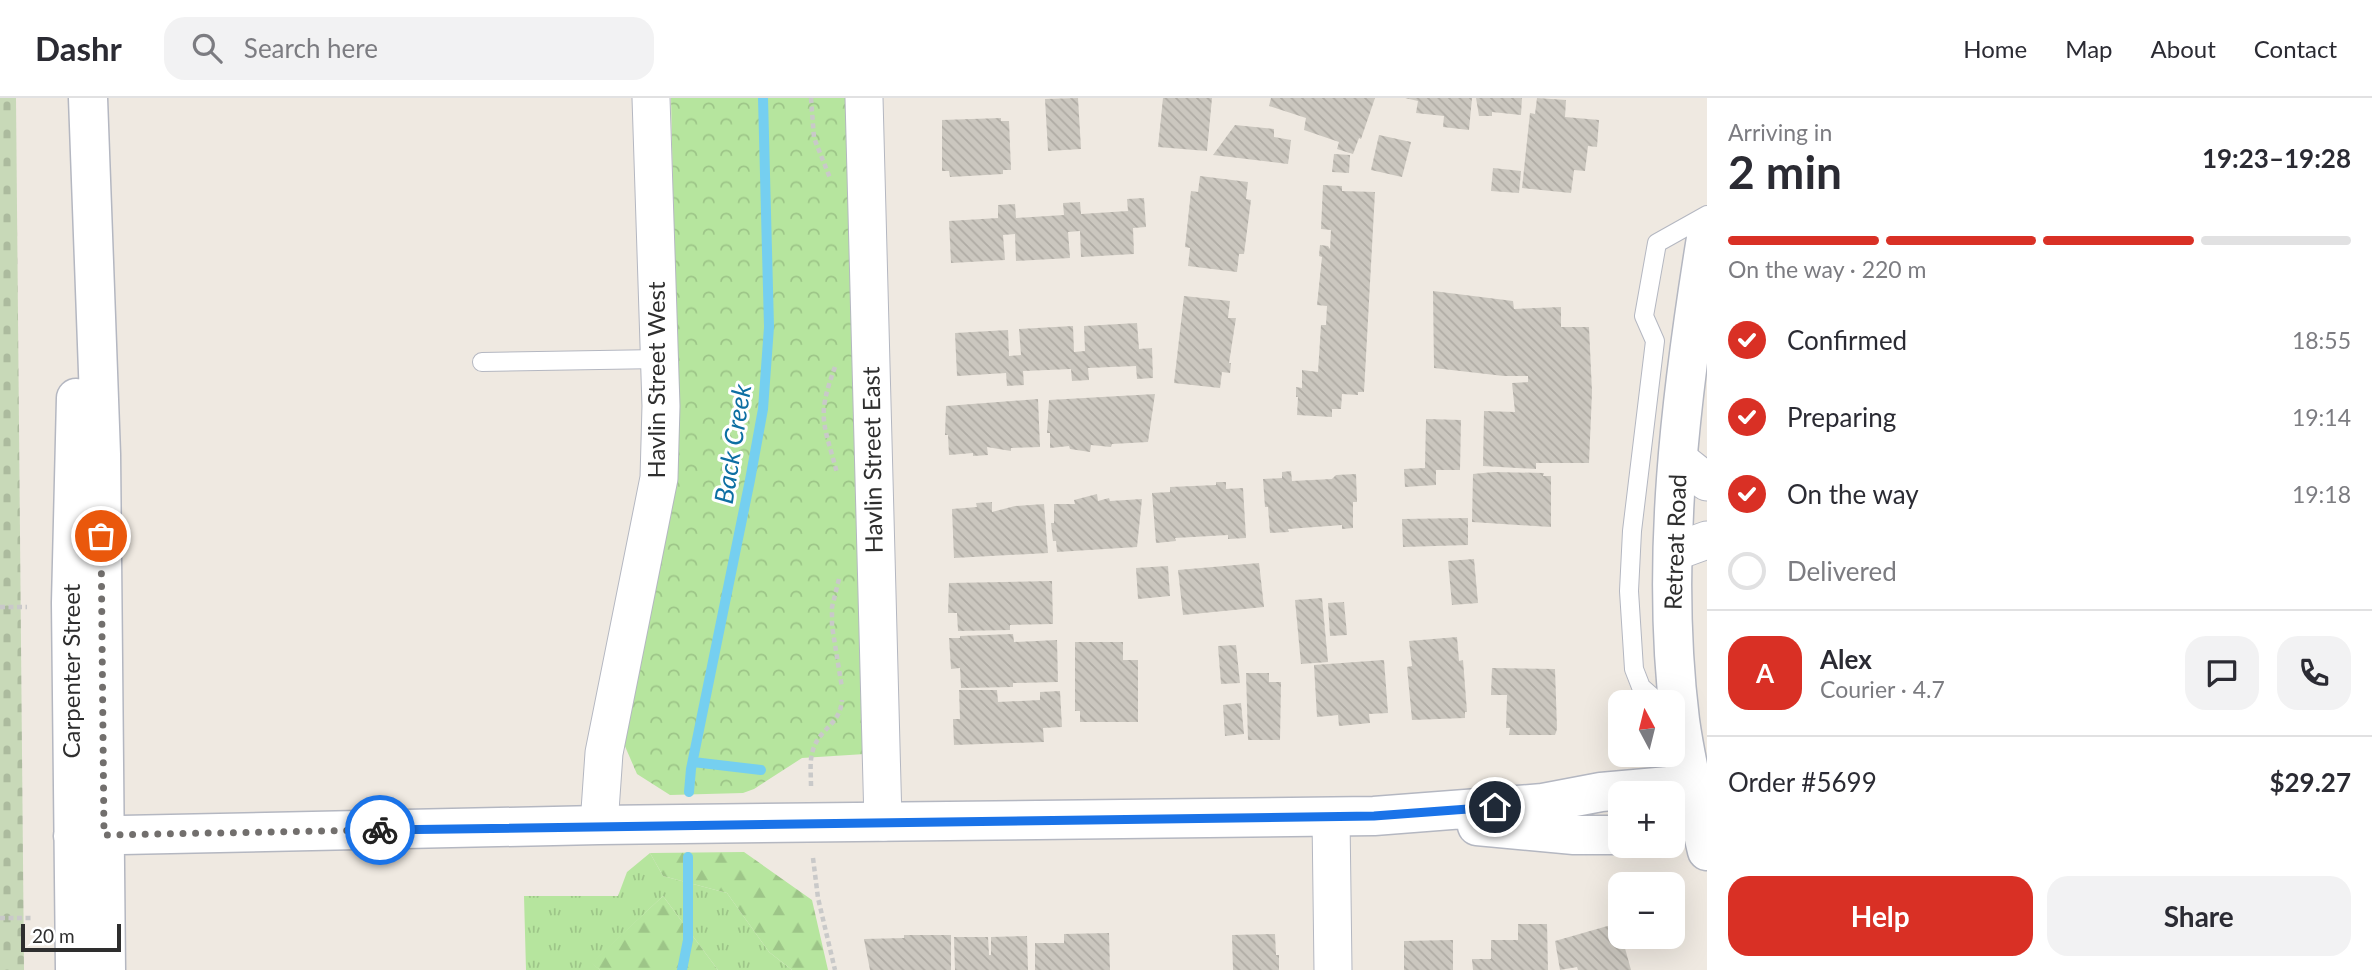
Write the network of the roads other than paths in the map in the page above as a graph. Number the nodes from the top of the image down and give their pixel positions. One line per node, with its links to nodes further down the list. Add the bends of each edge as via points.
1 (88, 98): 18 (street, Carpenter Street, via 71,603)
2 (652, 98): 6 (street, Havlin Street West)
3 (864, 98): 16 (street, Havlin Street East)
4 (1707, 215): 10 (lane, via 1657,243 1644,316 1655,341 1629,591 1634,669)
5 (1707, 232): 8 (street, Retreat Road, via 1689,360)
6 (660, 359): 7 (lane); 17 (street, Havlin Street West, via 657,499 604,753)
7 (482, 362)
8 (1693, 471): 9 (street, Retreat Road)
9 (1690, 546): 11 (street, Retreat Road)
10 (1644, 690)
11 (1672, 690)
12 (1682, 767): 15 (street, Retreat Road)
13 (1374, 816): 14 (street); 15 (street, via 1543,803 1601,792); 19 (street)
14 (1331, 817): 16 (street); 22 (street)
15 (1693, 819)
16 (883, 822): 17 (street)
17 (598, 825): 18 (street)
18 (88, 835): 20 (street, Carpenter Street); 21 (street, Carpenter Street)
19 (1608, 835)
20 (75, 970)
21 (106, 970)
22 (1333, 970)

